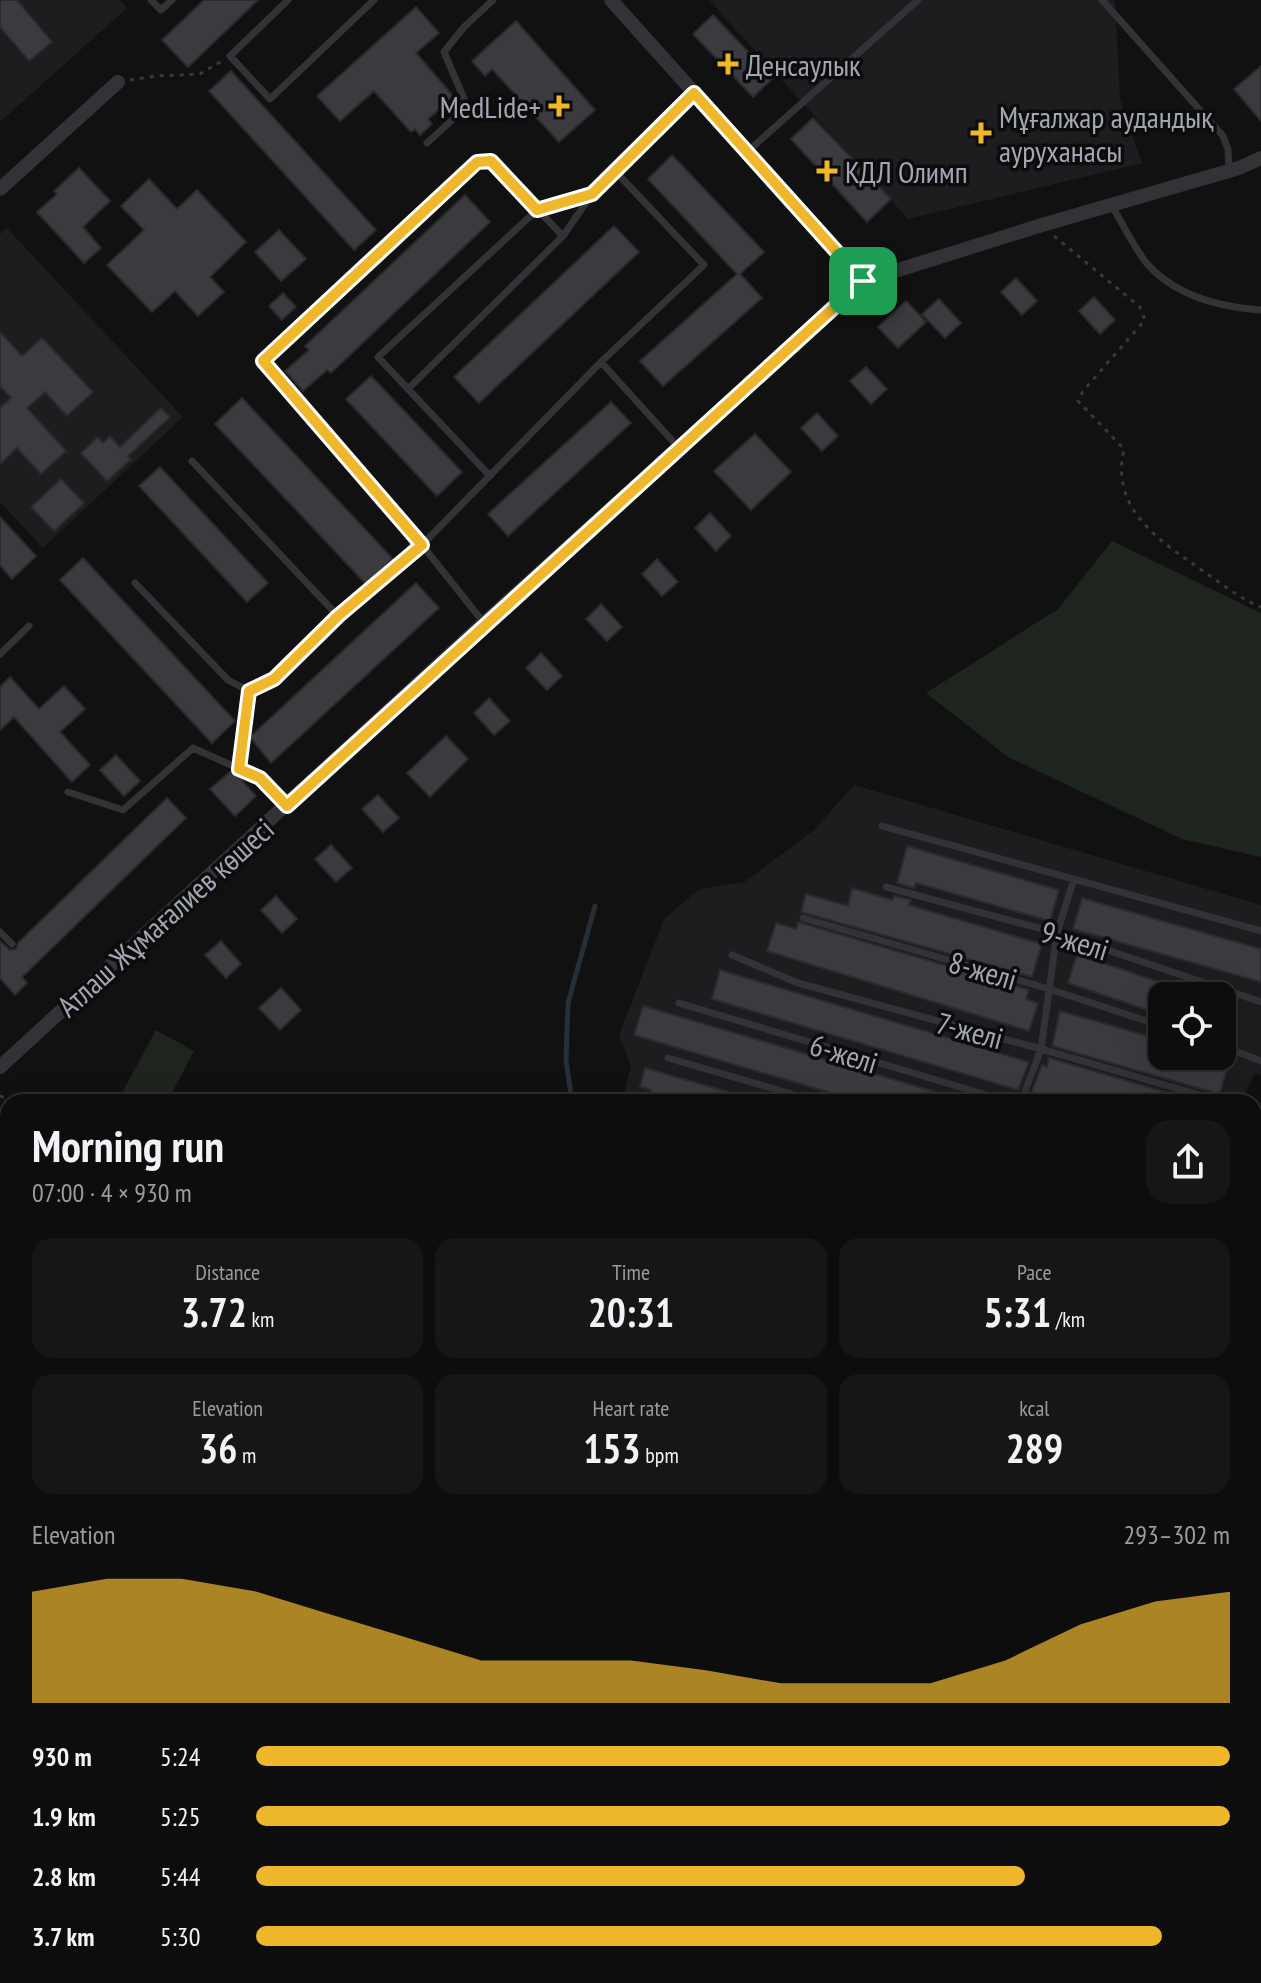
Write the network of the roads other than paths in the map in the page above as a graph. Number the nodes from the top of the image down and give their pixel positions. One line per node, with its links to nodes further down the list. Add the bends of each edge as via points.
1 (151, 0): 2 (lane, via 161,10)
2 (172, 0)
3 (288, 0): 4 (lane, via 230,56 270,99)
4 (374, 0)
5 (493, 0): 11 (lane, via 444,52 465,101 462,111)
6 (611, 0): 10 (street)
7 (918, 0): 12 (lane)
8 (1102, 0): 15 (lane, via 1223,136)
9 (118, 82): 16 (street)
10 (694, 93): 12 (street); 14 (lane)
11 (427, 143)
12 (747, 152): 21 (street)
13 (1261, 158): 15 (street)
14 (614, 170): 17 (lane); 23 (lane, via 704,265)
15 (1229, 171): 18 (street)
16 (0, 189)
17 (592, 194): 19 (lane); 20 (lane)
18 (1112, 206): 21 (street); 22 (lane, via 1144,259 1167,283 1225,307)
19 (537, 210): 20 (lane); 24 (lane, via 378,357); 28 (lane, via 491,161 477,162 263,361)
20 (563, 236): 24 (lane)
21 (863, 281): 25 (street, Атлаш Жұмағалиев көшесі)
22 (1261, 310)
23 (601, 362): 25 (lane); 27 (lane)
24 (408, 389): 27 (lane)
25 (679, 448): 31 (street, Атлаш Жұмағалиев көшесі)
26 (192, 461): 30 (lane)
27 (490, 476): 28 (lane)
28 (422, 545): 30 (lane); 31 (lane)
29 (135, 583): 34 (lane, via 228,680)
30 (338, 616): 34 (lane, via 274,679)
31 (484, 623): 37 (street, Атлаш Жұмағалиев көшесі)
32 (29, 626): 33 (lane)
33 (0, 654)
34 (249, 691): 35 (lane)
35 (239, 769): 36 (lane, via 193,748 123,810); 37 (lane, via 260,778)
36 (68, 792)
37 (287, 806): 55 (street, Атлаш Жұмағалиев көшесі)
38 (882, 826): 39 (lane)
39 (1074, 879): 42 (lane); 44 (lane)
40 (886, 887): 44 (lane, 9-желі)
41 (803, 918): 47 (lane, 8-желі)
42 (1261, 931)
43 (0, 932): 45 (lane)
44 (1057, 933): 47 (lane); 48 (lane, 9-желі)
45 (12, 944)
46 (732, 955): 51 (lane, 7-желі, via 798,983)
47 (1049, 989): 50 (lane, 8-желі); 51 (lane)
48 (1261, 1002)
49 (679, 1003): 57 (lane, 6-желі)
50 (1148, 1021)
51 (1041, 1049): 58 (lane); 59 (lane, 7-желі)
52 (1236, 1051): 54 (lane)
53 (668, 1058): 56 (lane)
54 (1261, 1061)
55 (0, 1067)
56 (792, 1094)
57 (983, 1094)
58 (1024, 1094)
59 (1196, 1094)

